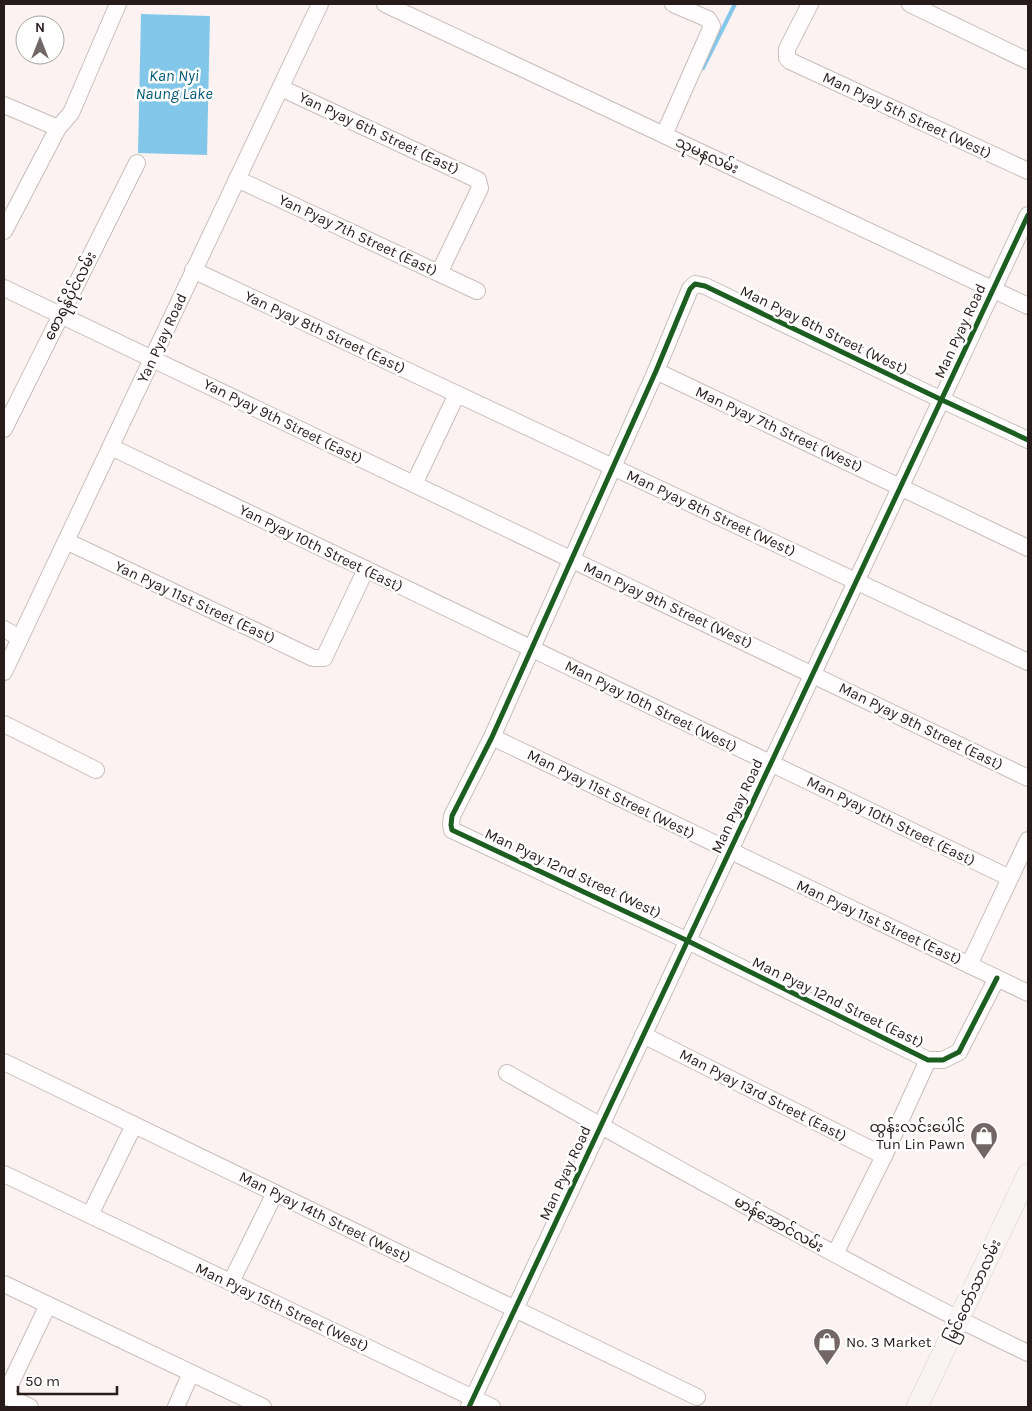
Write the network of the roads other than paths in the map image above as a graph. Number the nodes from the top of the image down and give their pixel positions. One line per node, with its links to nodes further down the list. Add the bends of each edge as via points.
1 (118, 4): 10 (street, via 71,114)
2 (320, 4): 8 (street, Yan Pyay Road)
3 (385, 4): 11 (street, သုမနလမ်း)
4 (673, 4): 11 (street, via 711,22 712,26)
5 (810, 4): 13 (street, Man Pyay 5th Street (West), via 788,49 790,61)
6 (910, 4): 7 (street)
7 (1028, 61)
8 (281, 88): 14 (street, Yan Pyay Road); 18 (street, Yan Pyay 6th Street (East), via 478,180 480,188)
9 (4, 105): 10 (street)
10 (58, 128): 16 (street)
11 (664, 135): 20 (street, သုမနလမ်း)
12 (136, 163): 23 (street, စောရန်ပိုင်လမ်း)
13 (1028, 171)
14 (237, 179): 17 (street, Yan Pyay Road); 18 (street, Yan Pyay 7th Street (East))
15 (1028, 215): 20 (street, Man Pyay Road)
16 (4, 229)
17 (193, 270): 24 (street, Yan Pyay Road); 26 (street, Yan Pyay 8th Street (East))
18 (439, 273): 21 (street, Yan Pyay 7th Street (East))
19 (4, 288): 23 (street, Yan Pyay 9th Street (East))
20 (993, 290): 22 (street, သုမနလမ်း); 27 (street, Man Pyay Road)
21 (477, 291)
22 (1028, 306)
23 (60, 315): 24 (street, Yan Pyay 9th Street (East)); 28 (street, စောရန်ပိုင်လမ်း)
24 (152, 359): 30 (street, Yan Pyay Road); 32 (street, Yan Pyay 9th Street (East))
25 (656, 371): 27 (street, Man Pyay 6th Street (West), via 690,288 695,284 706,286); 31 (street); 33 (street, Man Pyay 7th Street (West))
26 (457, 394): 31 (street, Man Pyay 8th Street (West)); 32 (street)
27 (942, 400): 29 (street, Man Pyay 6th Street (West)); 33 (street, Man Pyay Road)
28 (4, 429)
29 (1028, 440)
30 (111, 447): 34 (street, Yan Pyay Road); 37 (street, Yan Pyay 10th Street (East))
31 (613, 467): 36 (street); 38 (street, Man Pyay 8th Street (West))
32 (414, 484): 36 (street, Man Pyay 9th Street (West))
33 (901, 487): 35 (street, Man Pyay 7th Street (West)); 38 (street, Man Pyay Road)
34 (66, 541): 37 (street, Yan Pyay 11st Street (East), via 313,658 324,658); 40 (street, Yan Pyay Road)
35 (1028, 548)
36 (572, 559): 41 (street); 44 (street, Man Pyay 9th Street (West))
37 (366, 569): 41 (street, Yan Pyay 10th Street (East))
38 (857, 581): 42 (street, Man Pyay 8th Street (West)); 44 (street, Man Pyay Road)
39 (4, 629): 40 (street)
40 (20, 638): 43 (street, Yan Pyay Road)
41 (531, 648): 46 (street); 47 (street, Man Pyay 10th Street (West))
42 (1028, 662)
43 (4, 672)
44 (813, 674): 47 (street, Man Pyay Road); 49 (street, Man Pyay 9th Street (East))
45 (4, 724): 48 (street)
46 (492, 737): 51 (street, Man Pyay 11st Street (West)); 53 (street, Man Pyay 12nd Street (West), via 452,816 452,830)
47 (771, 763): 51 (street, Man Pyay Road); 52 (street, Man Pyay 10th Street (East))
48 (96, 770)
49 (1028, 778)
50 (1028, 840): 52 (street)
51 (730, 851): 53 (street, Man Pyay Road); 54 (street, Man Pyay 11st Street (East))
52 (1010, 878): 54 (street)
53 (688, 942): 57 (street, Man Pyay Road); 58 (street, Man Pyay 12nd Street (East))
54 (969, 965): 55 (street, Man Pyay 11st Street (East))
55 (997, 978): 56 (street, Man Pyay 11st Street (East)); 58 (street, Man Pyay 12nd Street (East), via 959,1052 943,1060)
56 (1028, 993)
57 (643, 1035): 62 (street, Man Pyay Road); 63 (street, Man Pyay 13rd Street (East))
58 (928, 1060): 63 (street)
59 (4, 1062): 61 (street, Man Pyay 14th Street (West))
60 (507, 1073): 62 (street, မာန်အောင်လမ်း)
61 (134, 1125): 66 (street, Man Pyay 14th Street (West)); 67 (street)
62 (600, 1126): 68 (street, မာန်အောင်လမ်း); 72 (street, Man Pyay Road)
63 (884, 1156): 68 (street)
64 (4, 1174): 67 (street, Man Pyay 15th Street (West))
65 (1028, 1174): 73 (main road, မြင်တော်သာလမ်း)
66 (274, 1193): 69 (street); 72 (street, Man Pyay 14th Street (West))
67 (90, 1215): 69 (street, Man Pyay 15th Street (West))
68 (835, 1254): 73 (street, မာန်အောင်လမ်း)
69 (231, 1282): 78 (street, Man Pyay 15th Street (West))
70 (4, 1284): 71 (street)
71 (48, 1305): 75 (street); 76 (street)
72 (515, 1309): 77 (street, Man Pyay 14th Street (West)); 78 (street, Man Pyay Road)
73 (959, 1321): 74 (street, မာန်အောင်လမ်း); 83 (main road, မြင်တော်သာလမ်း)
74 (1028, 1353)
75 (191, 1373): 80 (street); 81 (street)
76 (4, 1395): 79 (street)
77 (697, 1397)
78 (471, 1403): 82 (street, Man Pyay 15th Street (West))
79 (30, 1407)
80 (176, 1407)
81 (263, 1407)
82 (492, 1407)
83 (918, 1407)

